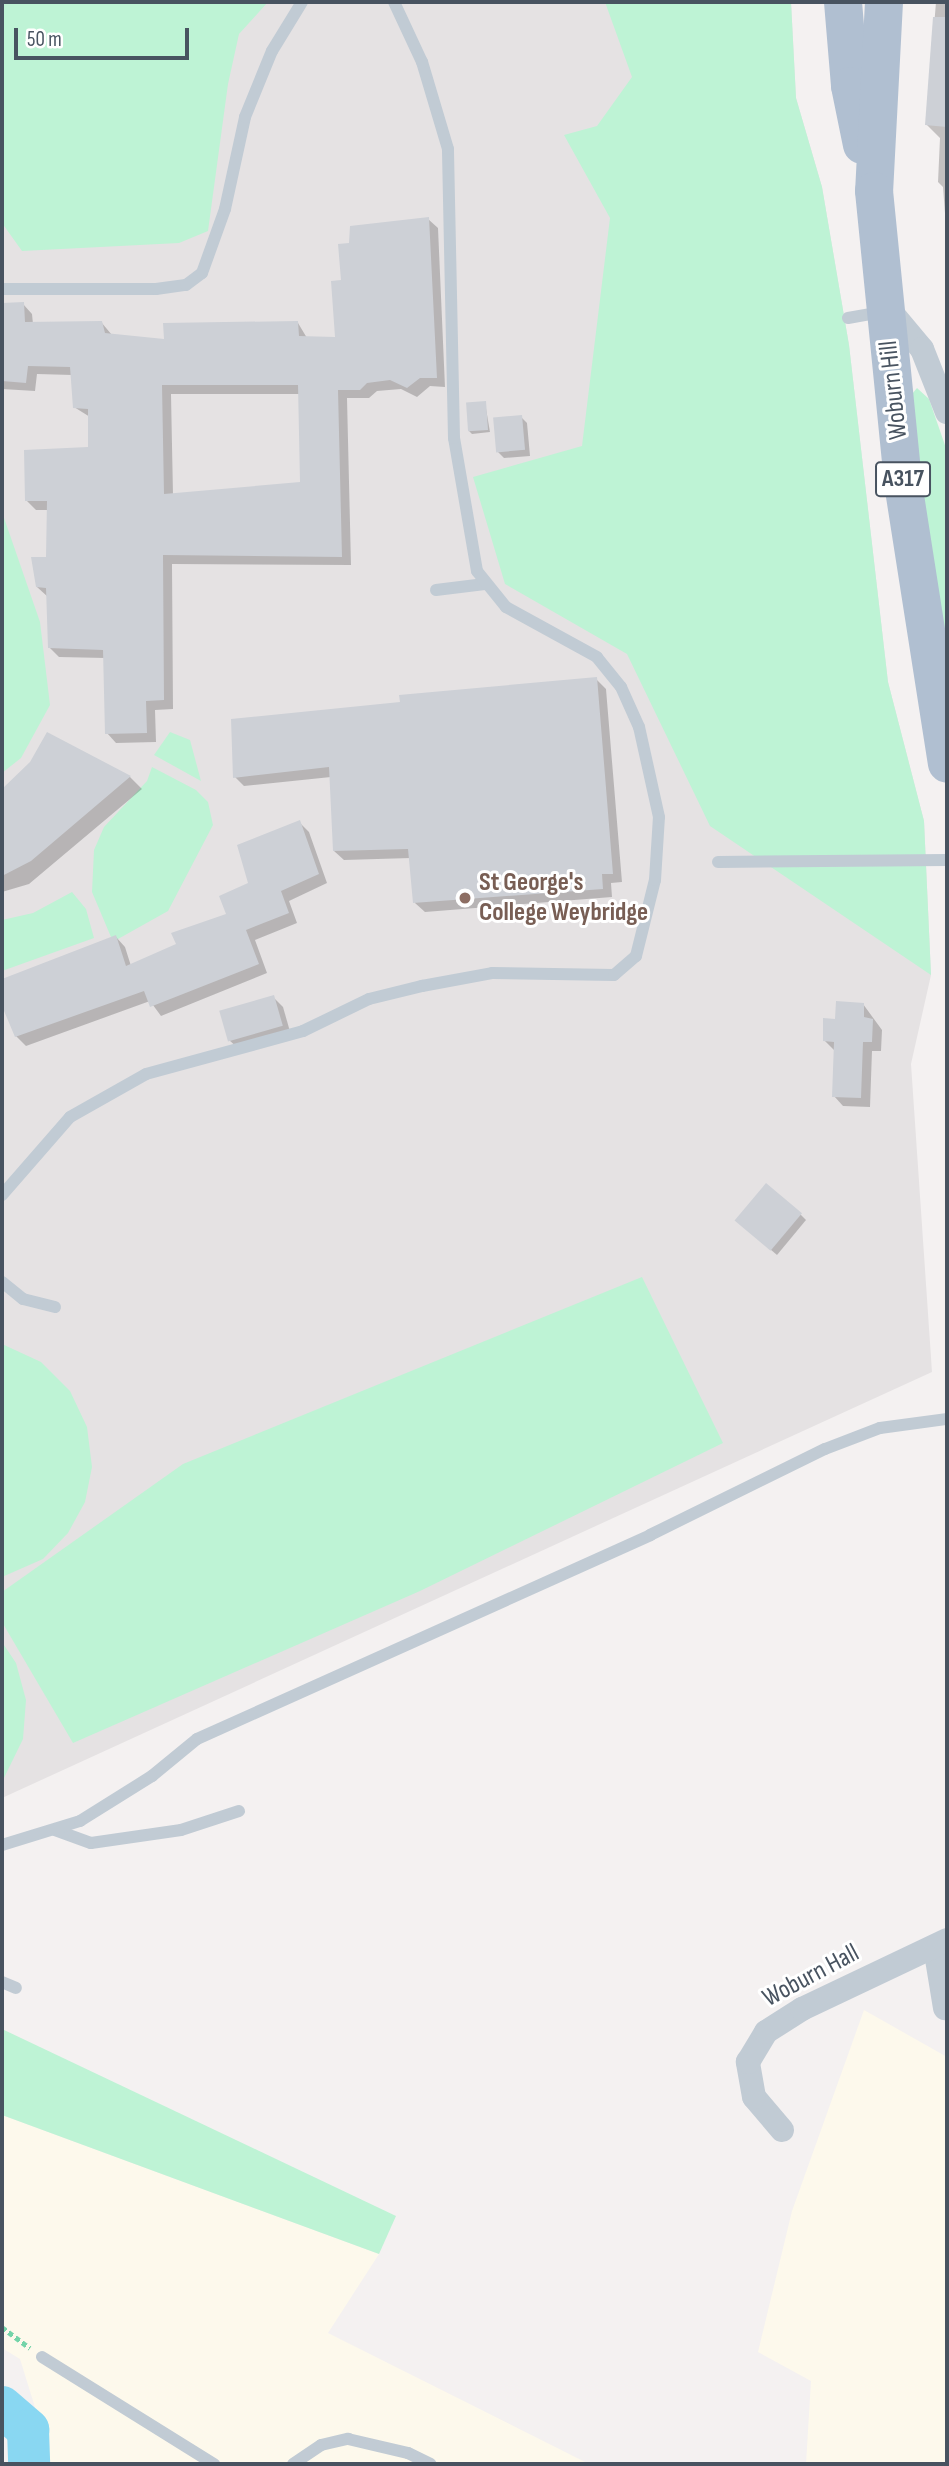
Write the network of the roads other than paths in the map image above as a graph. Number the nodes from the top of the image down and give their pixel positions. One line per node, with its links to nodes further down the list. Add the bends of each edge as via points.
1 (302, 2): 6 (lane, via 272,51 245,117 225,209 202,273 186,285 156,289)
2 (394, 2): 10 (lane, via 422,62 448,149 454,438 477,571)
3 (843, 2): 5 (main road, Woburn Hill / A317, via 850,86)
4 (884, 2): 5 (main road, Woburn Hill / A317)
5 (874, 191): 7 (main road, Woburn Hill / A317)
6 (2, 289)
7 (886, 309): 8 (lane); 9 (street, Woburn Hill, via 922,349); 12 (main road, Woburn Hill / A317, via 903,483)
8 (848, 318)
9 (947, 412)
10 (485, 583): 11 (lane); 15 (lane, via 506,607 597,657 621,687 639,727 659,817 655,880 636,956 614,975 492,973 422,986 369,999 303,1031 146,1074 70,1117)
11 (436, 590)
12 (947, 764)
13 (947, 860): 14 (lane)
14 (718, 862)
15 (2, 1195)
16 (2, 1282): 17 (lane, via 23,1299)
17 (55, 1307)
18 (947, 1419): 20 (lane, via 880,1428 825,1449 650,1535 318,1681 197,1739 132,1789 80,1821)
19 (239, 1811): 20 (lane, via 181,1830 91,1843)
20 (55, 1830): 21 (lane)
21 (2, 1845)
22 (941, 1943): 25 (street); 26 (street, Woburn Hall, via 802,2009 766,2032 748,2062 754,2097)
23 (2, 1982): 24 (lane)
24 (16, 1988)
25 (945, 2008)
26 (782, 2130)
27 (41, 2357): 28 (lane)
28 (214, 2464)
29 (292, 2464): 30 (lane, via 321,2445 348,2439 398,2450)
30 (431, 2464)

